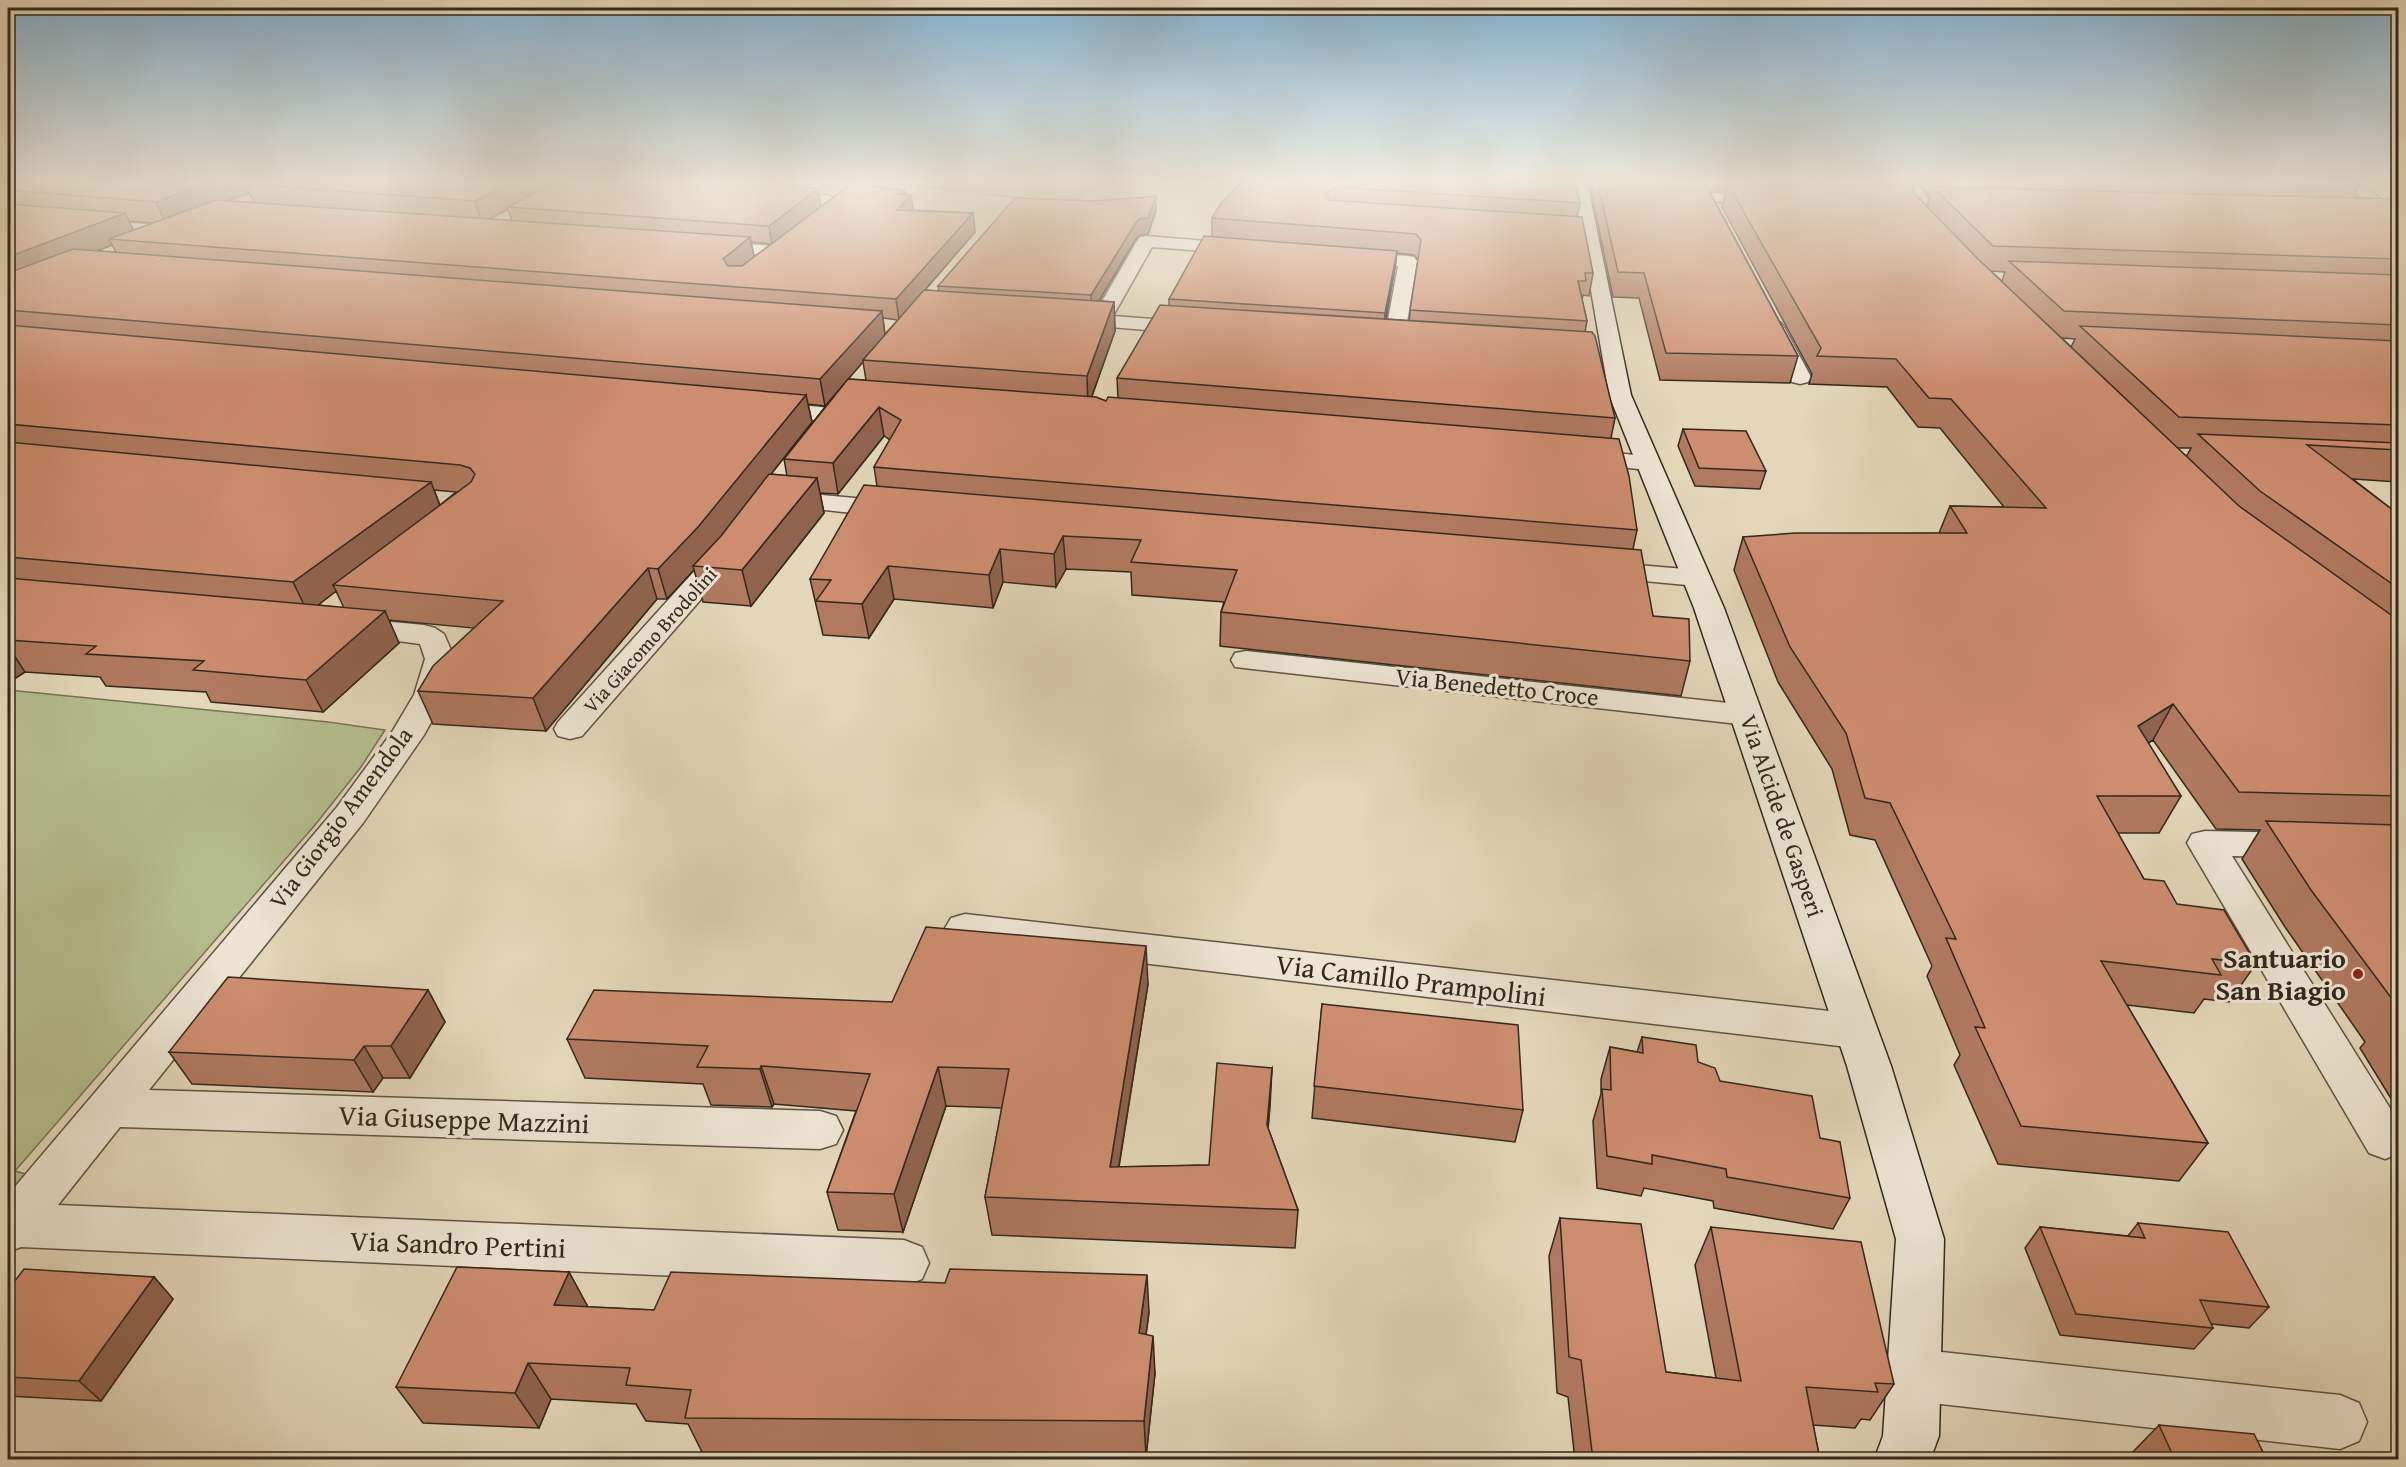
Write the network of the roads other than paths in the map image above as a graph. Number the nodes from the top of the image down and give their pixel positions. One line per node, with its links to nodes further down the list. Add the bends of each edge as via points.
1 (779, 248): 7 (street)
2 (1142, 248): 10 (street)
3 (1245, 248): 5 (street)
4 (1586, 248): 19 (street, Via Alcide de Gasperi, via 1601,355)
5 (1265, 250)
6 (1336, 256): 13 (street, via 1408,261)
7 (757, 265)
8 (1767, 314): 15 (street)
9 (1053, 318): 10 (street)
10 (1100, 321): 11 (street)
11 (1218, 329)
12 (1371, 339): 13 (street)
13 (1394, 341): 14 (street)
14 (1417, 342)
15 (1800, 377)
16 (744, 407): 17 (street)
17 (833, 415)
18 (1554, 455): 19 (street)
19 (1648, 463): 24 (street, Via Alcide de Gasperi)
20 (771, 495): 21 (street)
21 (919, 511)
22 (740, 536): 28 (street, Via Giacomo Brodolini)
23 (1578, 568): 24 (street)
24 (1697, 578): 27 (street, Via Alcide de Gasperi)
25 (330, 614): 32 (street, Via Giorgio Amendola, via 424,634 433,640 440,659 429,695 407,735 350,815)
26 (1246, 660): 27 (street, Via Benedetto Croce)
27 (1747, 715): 31 (street, Via Alcide de Gasperi)
28 (570, 729)
29 (2330, 846): 34 (street, via 2205,843)
30 (965, 928): 31 (street, Via Camillo Prampolini)
31 (1856, 1030): 37 (street, Via Alcide de Gasperi, via 1920,1239)
32 (109, 1108): 33 (street, Via Giuseppe Mazzini); 35 (street, Via Giorgio Amendola)
33 (820, 1130)
34 (2385, 1139)
35 (10, 1228): 36 (street, Via Sandro Pertini)
36 (904, 1263)
37 (1914, 1375): 38 (street); 39 (street, Via Alcide de Gasperi, via 1911,1436)
38 (2340, 1422)
39 (1902, 1460)

